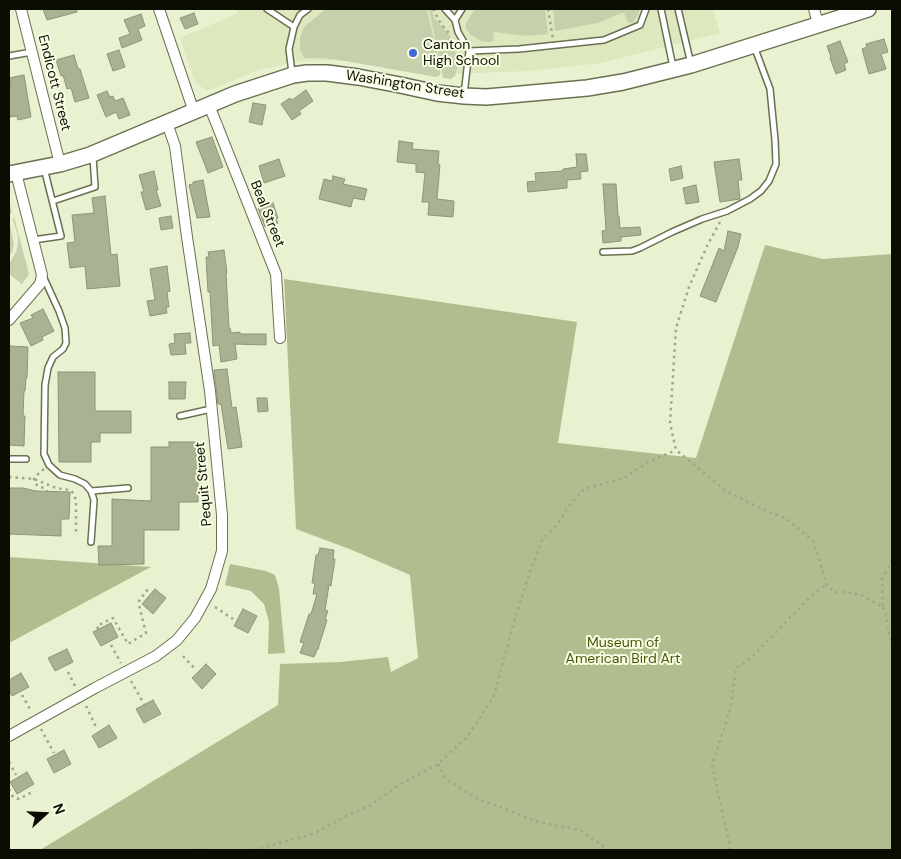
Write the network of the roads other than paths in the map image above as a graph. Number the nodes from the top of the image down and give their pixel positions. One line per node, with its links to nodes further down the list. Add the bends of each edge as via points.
1 (21, 9): 17 (street, Endicott Street)
2 (159, 9): 24 (street)
3 (267, 9): 14 (lane)
4 (308, 9): 14 (lane)
5 (445, 9): 12 (lane)
6 (462, 9): 12 (lane)
7 (646, 9): 16 (lane, via 640,25 604,40)
8 (661, 9): 20 (lane)
9 (678, 9): 19 (lane)
10 (814, 9): 13 (street)
11 (868, 9): 13 (main road, Washington Street)
12 (455, 20): 16 (lane)
13 (818, 24): 15 (main road, Washington Street)
14 (294, 27): 21 (lane, via 289,48)
15 (754, 45): 19 (main road, Washington Street); 32 (lane, via 770,89 776,164 769,181 750,200 632,251)
16 (469, 51): 22 (lane)
17 (32, 52): 18 (lane); 27 (street, Endicott Street)
18 (9, 56)
19 (691, 65): 20 (main road, Washington Street)
20 (673, 69): 22 (main road, Washington Street, via 587,88)
21 (293, 75): 22 (main road, Washington Street, via 327,73); 23 (main road, Washington Street, via 243,90)
22 (464, 96)
23 (209, 105): 24 (main road, Washington Street); 35 (street, Beal Street, via 276,274)
24 (194, 112): 25 (main road, Washington Street)
25 (167, 123): 26 (main road, Washington Street); 36 (street, Pequit Street, via 175,146)
26 (92, 154): 27 (main road, Washington Street); 30 (lane, via 95,187)
27 (60, 164): 28 (main road, Washington Street)
28 (44, 167): 29 (main road, Washington Street); 30 (lane)
29 (12, 174): 31 (street)
30 (52, 201): 31 (lane, via 61,236)
31 (32, 240): 33 (street)
32 (603, 252)
33 (42, 275): 34 (street, via 40,284); 41 (lane, via 59,311 66,343 52,357 48,368 44,454 49,465 60,475 85,484)
34 (9, 320)
35 (280, 338)
36 (211, 409): 37 (lane); 43 (street, Pequit Street, via 222,515 222,551 211,589 195,618 177,640 156,656)
37 (180, 416)
38 (9, 459): 39 (lane)
39 (26, 459)
40 (128, 488): 41 (lane)
41 (91, 491): 42 (lane, via 94,500)
42 (91, 542)
43 (9, 736)

